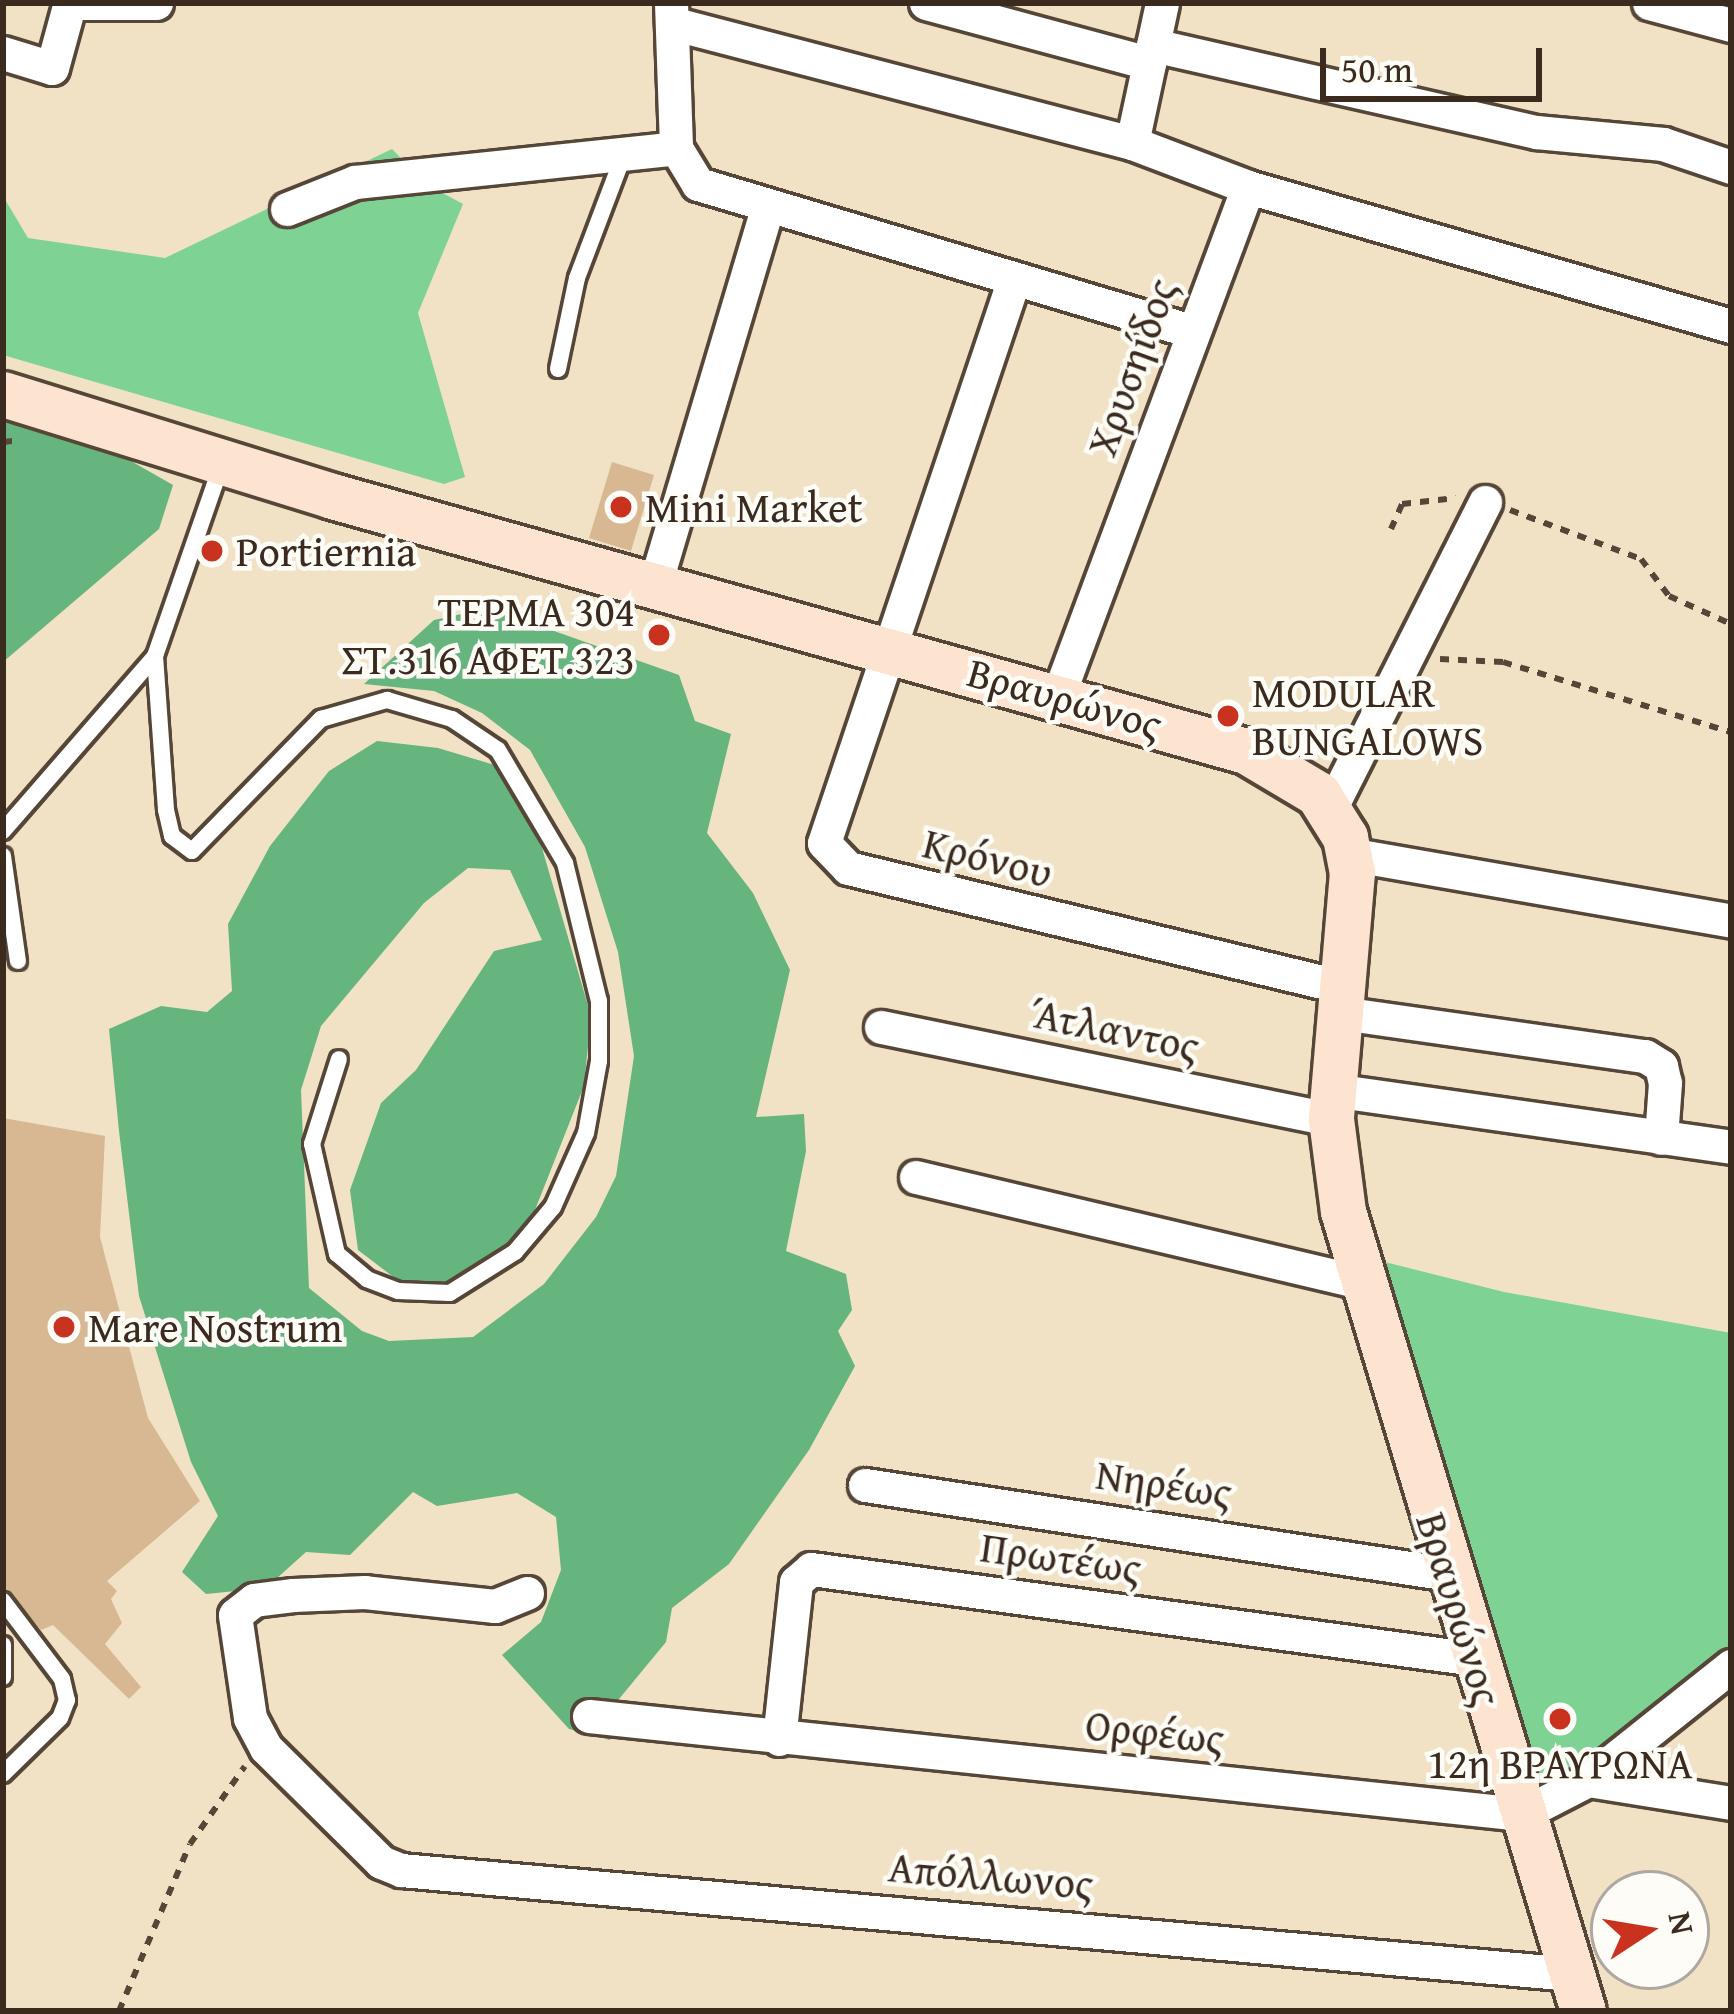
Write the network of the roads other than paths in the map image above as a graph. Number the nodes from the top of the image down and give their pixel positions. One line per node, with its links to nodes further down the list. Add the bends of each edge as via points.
1 (156, 3): 5 (street)
2 (926, 3): 9 (street)
3 (1162, 3): 9 (street)
4 (1649, 3): 7 (street)
5 (69, 4): 8 (street, via 52,68)
6 (673, 14): 10 (street); 11 (street)
7 (1731, 26)
8 (3, 53)
9 (1151, 54): 10 (street); 13 (street, via 1536,132 1663,144)
10 (1132, 142): 14 (street)
11 (676, 148): 12 (street); 16 (street, via 698,184)
12 (623, 157): 15 (street, via 413,173 355,182); 20 (lane, via 577,278)
13 (1731, 167)
14 (1248, 187): 18 (street); 19 (street, Χρυσηίδος)
15 (287, 208)
16 (767, 208): 17 (street); 24 (street)
17 (1014, 279): 19 (street); 25 (street)
18 (1731, 326)
19 (1192, 331): 27 (street, Χρυσηίδος)
20 (558, 370)
21 (3, 394): 22 (main road, Βραυρώνος)
22 (222, 463): 24 (main road, Βραυρώνος); 26 (lane)
23 (1485, 502): 28 (street)
24 (656, 581): 25 (main road, Βραυρώνος)
25 (886, 645): 27 (main road, Βραυρώνος); 35 (street, Κρόνου, via 827,820 832,858)
26 (155, 656): 29 (lane); 37 (lane, via 166,810 172,836 192,851 321,719 386,700 452,719 498,750 565,862 599,1001 599,1061 586,1132 554,1207 515,1252 450,1293 398,1291 337,1254 313,1144)
27 (1058, 695): 28 (main road, Βραυρώνος, via 1246,751 1288,770)
28 (1330, 809): 30 (main road, Βραυρώνος)
29 (3, 831)
30 (1349, 854): 33 (street); 35 (main road, Βραυρώνος)
31 (3, 856): 32 (lane)
32 (6, 900): 34 (lane)
33 (1731, 921)
34 (18, 961)
35 (1342, 1000): 38 (main road, Βραυρώνος); 39 (street, via 1646,1056 1665,1083)
36 (881, 1027): 38 (street, Άτλαντος)
37 (339, 1059)
38 (1332, 1104): 39 (street, Άτλαντος); 42 (main road, Βραυρώνος)
39 (1661, 1138): 40 (street, Άτλαντος)
40 (1731, 1147)
41 (916, 1177): 42 (street)
42 (1360, 1282): 44 (main road, Βραυρώνος)
43 (865, 1485): 44 (street, Νηρέως)
44 (1449, 1574): 48 (main road, Βραυρώνος)
45 (527, 1593): 57 (street, Απόλλωνος, via 495,1606 365,1592 254,1600 236,1616 250,1718 266,1748 350,1836 401,1870)
46 (3, 1601): 53 (lane, via 62,1679 67,1700 60,1718)
47 (3, 1645): 50 (lane)
48 (1475, 1659): 52 (street, Πρωτέως, via 811,1569 796,1582); 56 (main road, Βραυρώνος)
49 (1731, 1666): 54 (street)
50 (3, 1677)
51 (590, 1716): 52 (street, Ορφέως)
52 (779, 1739): 56 (street, Ορφέως)
53 (3, 1774)
54 (1588, 1780): 55 (street); 56 (street)
55 (1731, 1803)
56 (1522, 1814): 57 (main road, Βραυρώνος)
57 (1578, 1993)

